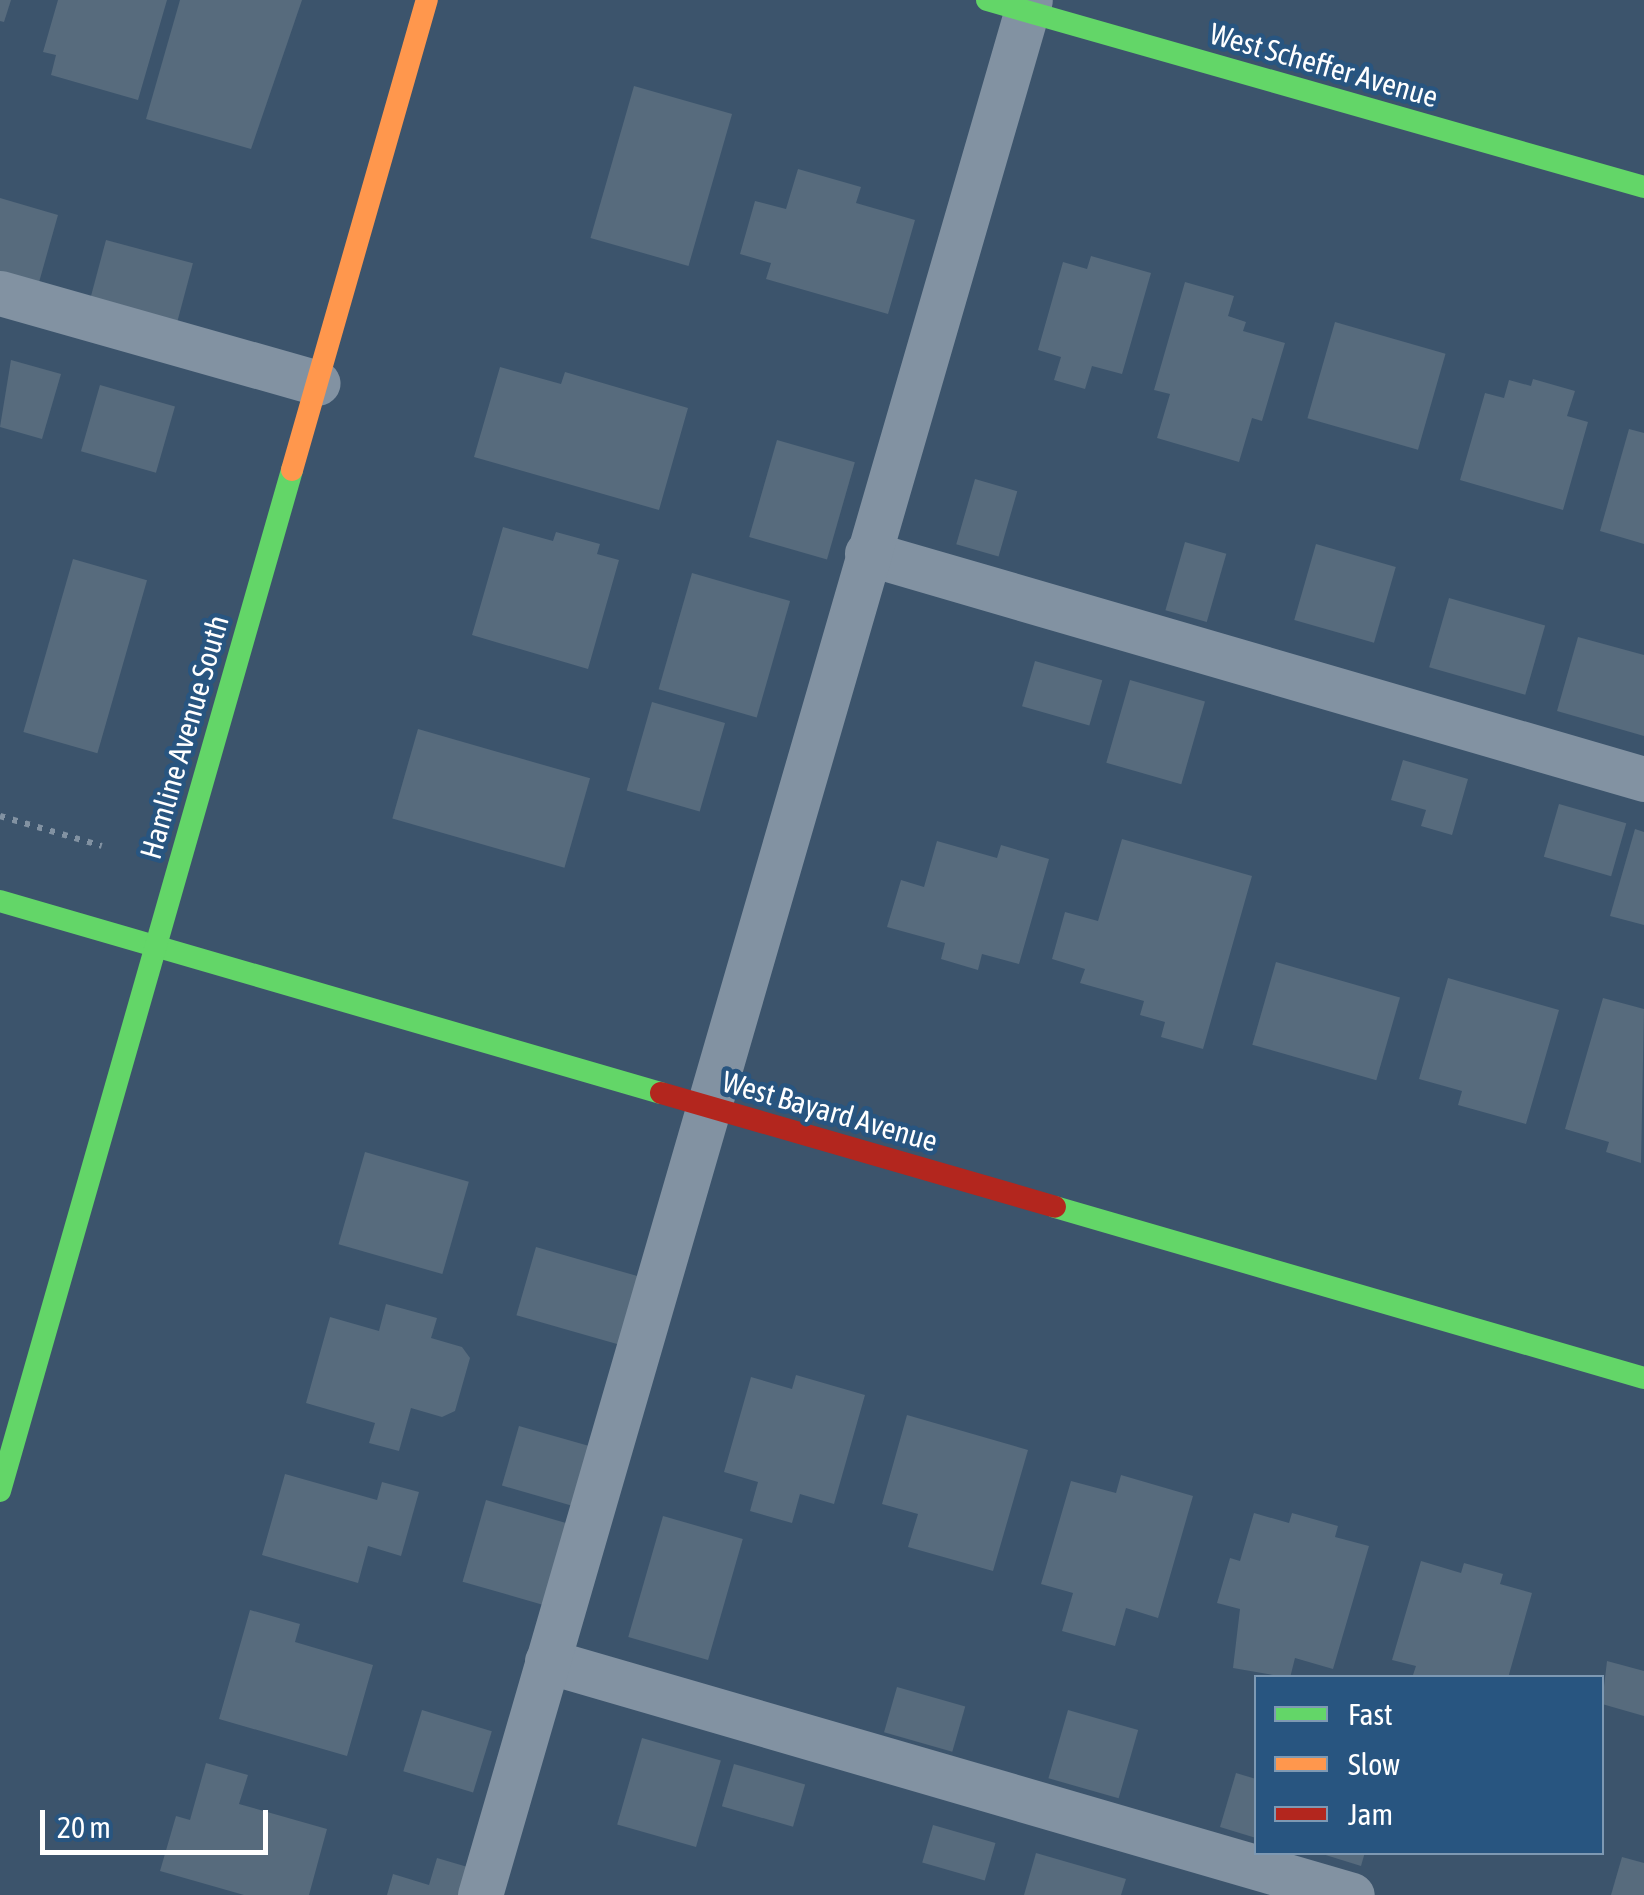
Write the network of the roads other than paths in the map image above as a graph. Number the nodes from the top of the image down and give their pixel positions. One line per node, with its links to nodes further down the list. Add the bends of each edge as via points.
1 (427, 0): 5 (street, Hamline Avenue South)
2 (1014, 4): 3 (street, West Scheffer Avenue); 6 (lane)
3 (1644, 187)
4 (0, 294): 5 (lane)
5 (317, 383): 9 (street, Hamline Avenue South)
6 (868, 552): 7 (lane); 10 (lane)
7 (1644, 779)
8 (0, 901): 9 (street, West Bayard Avenue)
9 (156, 946): 10 (street, West Bayard Avenue); 12 (street, Hamline Avenue South)
10 (705, 1106): 11 (street, West Bayard Avenue); 13 (lane)
11 (1644, 1378)
12 (0, 1491)
13 (547, 1661): 14 (lane); 15 (lane)
14 (480, 1895)
15 (1352, 1895)

